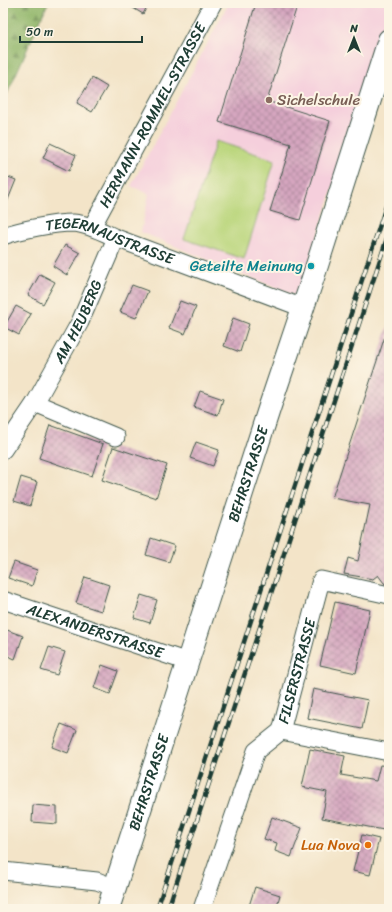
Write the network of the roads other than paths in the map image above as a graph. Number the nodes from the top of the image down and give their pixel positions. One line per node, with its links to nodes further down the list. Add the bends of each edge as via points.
1 (214, 3): 3 (street, HERMANN-ROMMEL-STRASSE)
2 (389, 40): 6 (street, BEHRSTRASSE)
3 (92, 227): 4 (street, TEGERNAUSTRASSE, via 73,223); 5 (street, TEGERNAUSTRASSE)
4 (3, 236)
5 (116, 238): 6 (street, TEGERNAUSTRASSE); 7 (street, AM HEUBERG, via 80,322)
6 (303, 308): 12 (street, BEHRSTRASSE)
7 (35, 403): 8 (street); 9 (street, AM HEUBERG)
8 (116, 437)
9 (3, 450)
10 (389, 595): 13 (street, FILSERSTRASSE, via 321,580)
11 (3, 600): 12 (street, ALEXANDERSTRASSE)
12 (188, 662): 16 (street, BEHRSTRASSE)
13 (281, 731): 14 (street); 18 (street, FILSERSTRASSE, via 256,752)
14 (389, 752)
15 (3, 872): 16 (street, via 97,881)
16 (115, 888): 17 (street, BEHRSTRASSE)
17 (108, 909)
18 (202, 909)

